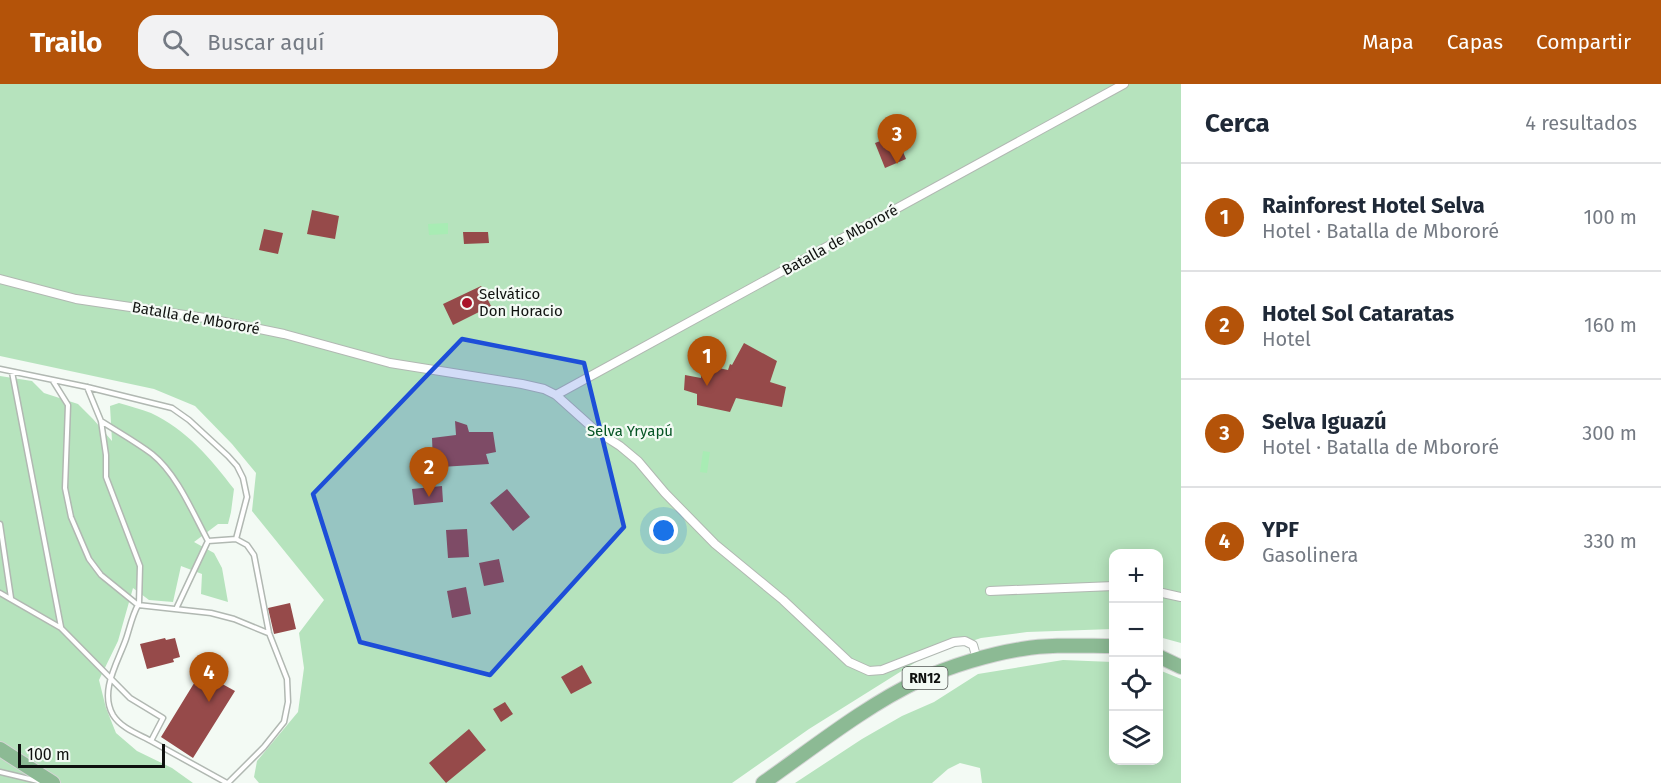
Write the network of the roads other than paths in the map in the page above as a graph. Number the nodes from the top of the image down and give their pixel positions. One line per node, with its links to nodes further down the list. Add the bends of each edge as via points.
1 (1124, 84): 7 (street, Batalla de Mbororé)
2 (0, 279): 7 (street, Batalla de Mbororé, via 76,299 284,334 390,363 522,384)
3 (0, 369): 4 (lane)
4 (12, 372): 5 (lane); 20 (lane)
5 (52, 380): 6 (lane); 18 (lane, via 68,405 65,488 71,517 89,559 101,575)
6 (87, 387): 8 (lane); 10 (lane, via 172,408 228,456 243,478 247,498)
7 (556, 395): 26 (street, via 638,462 715,544 849,662 869,671 882,670 965,641 974,645)
8 (101, 421): 11 (lane, via 165,467); 18 (lane, via 106,477 140,566)
9 (0, 524): 17 (lane)
10 (236, 539): 11 (lane); 21 (lane, via 254,555)
11 (208, 541): 19 (lane)
12 (1109, 586): 13 (street)
13 (990, 591)
14 (0, 593): 17 (lane)
15 (1163, 593): 16 (street)
16 (1181, 597)
17 (11, 599): 20 (lane)
18 (138, 605): 19 (lane); 28 (lane)
19 (176, 609): 21 (lane, via 211,613)
20 (61, 628): 28 (lane)
21 (269, 633): 34 (lane, via 287,679 284,722)
22 (1109, 646): 26 (highway, RN12, via 1057,645)
23 (1163, 655): 24 (highway)
24 (1181, 655)
25 (1162, 657): 27 (highway)
26 (977, 659): 35 (highway, RN12, via 921,679 877,703)
27 (1181, 667)
28 (110, 679): 29 (lane, via 112,712 120,724); 29 (lane, via 130,698 163,718)
29 (151, 741): 34 (lane)
30 (0, 748): 33 (highway)
31 (0, 772): 32 (lane)
32 (46, 783)
33 (53, 783)
34 (228, 783)
35 (763, 783)

